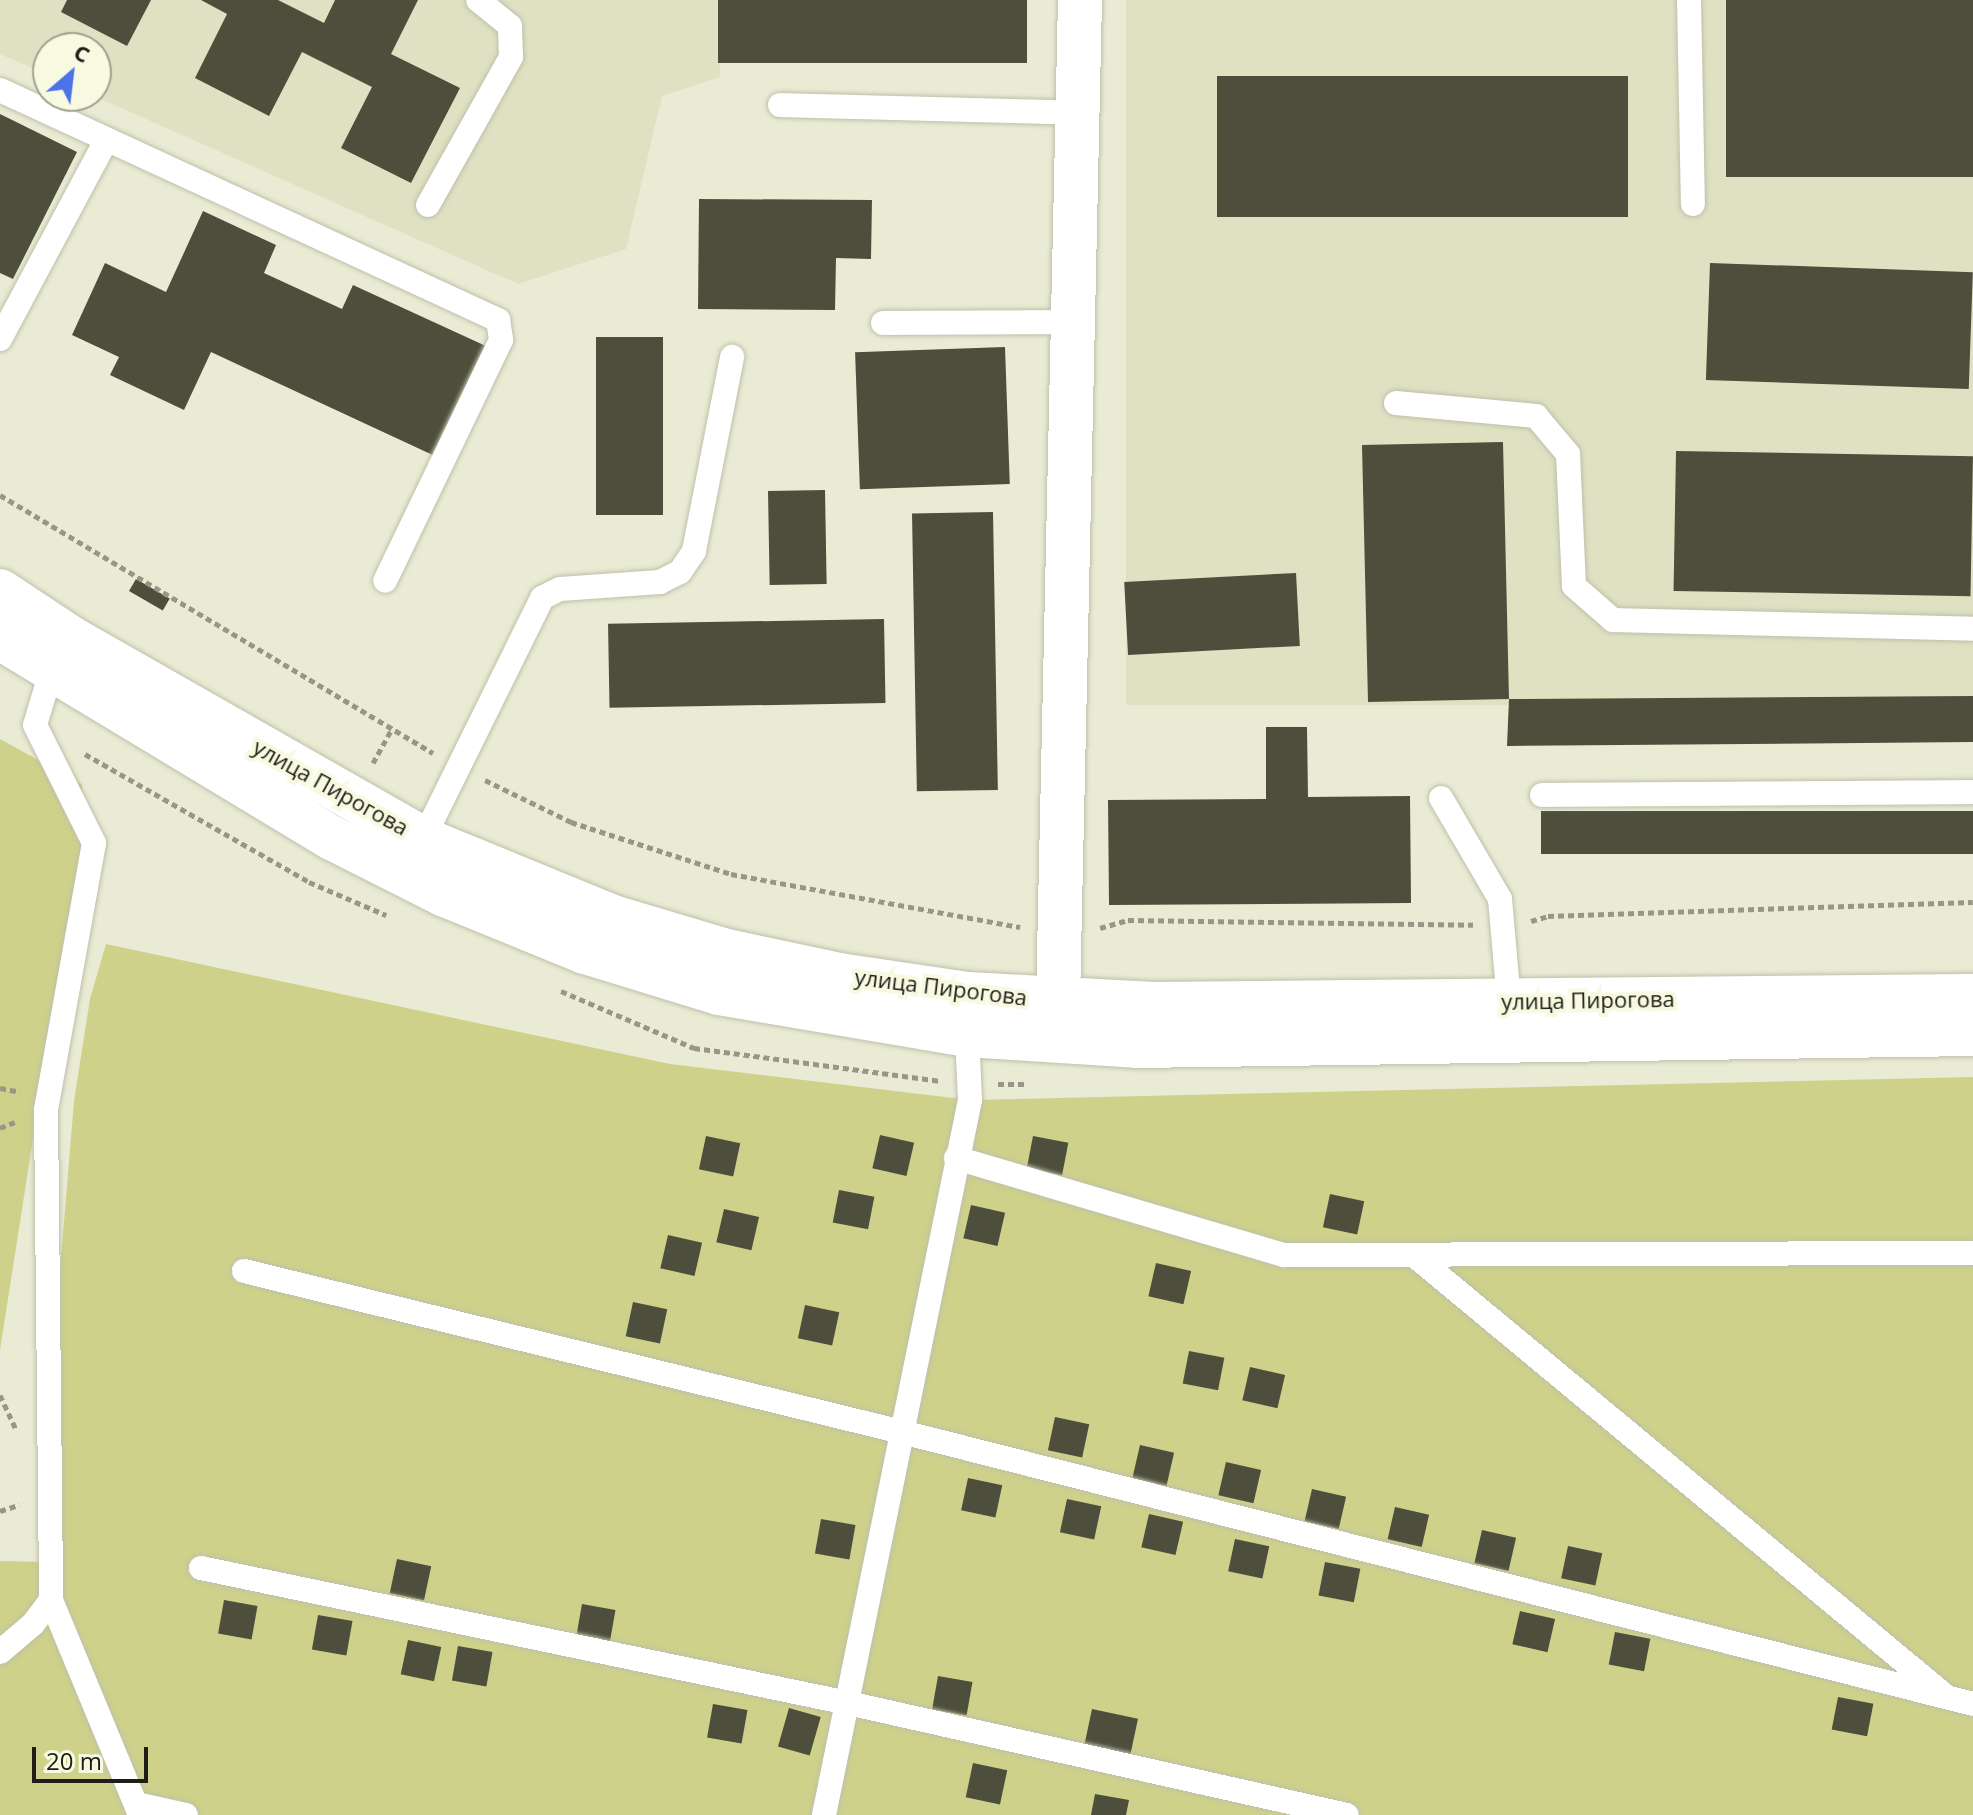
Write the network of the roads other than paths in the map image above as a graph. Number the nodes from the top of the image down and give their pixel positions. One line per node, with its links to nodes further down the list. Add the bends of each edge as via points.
1 (478, 0): 9 (lane, via 510,26 511,57)
2 (1080, 0): 6 (main road)
3 (1689, 0): 8 (lane)
4 (0, 90): 7 (lane)
5 (780, 105): 6 (lane)
6 (1077, 113): 11 (main road)
7 (105, 142): 10 (lane); 16 (lane, via 498,320 501,340)
8 (1693, 204)
9 (428, 205)
10 (7, 312): 13 (lane)
11 (1073, 322): 12 (lane); 27 (main road)
12 (883, 323)
13 (0, 339)
14 (732, 357): 24 (lane, via 694,551 680,572 660,582 560,589 542,598)
15 (1396, 403): 18 (lane, via 1536,416 1568,454 1574,586 1613,620)
16 (385, 581)
17 (0, 591): 20 (main road, улица Пирогова)
18 (1973, 629)
19 (0, 638): 20 (main road, улица Пирогова)
20 (61, 655): 24 (main road, улица Пирогова); 36 (lane, via 35,725 94,843 46,1110)
21 (1973, 792): 22 (lane)
22 (1542, 795)
23 (1441, 798): 28 (lane, via 1500,899)
24 (414, 857): 26 (main road, улица Пирогова, via 528,886 727,951)
25 (1973, 996): 28 (main road, улица Пирогова)
26 (968, 1014): 27 (main road, улица Пирогова); 30 (lane, via 970,1100)
27 (1057, 1020): 28 (main road, улица Пирогова)
28 (1510, 1021): 29 (main road, улица Пирогова)
29 (1973, 1034)
30 (956, 1158): 32 (lane, via 1284,1255); 34 (lane)
31 (1973, 1253): 32 (lane)
32 (1415, 1256): 38 (lane)
33 (244, 1271): 34 (lane)
34 (902, 1432): 38 (lane); 39 (lane)
35 (201, 1568): 39 (lane)
36 (51, 1600): 37 (lane); 41 (lane)
37 (0, 1652)
38 (1947, 1697): 40 (lane)
39 (848, 1703): 43 (lane); 44 (lane)
40 (1973, 1704)
41 (138, 1809): 42 (lane)
42 (186, 1815)
43 (824, 1815)
44 (1347, 1815)

